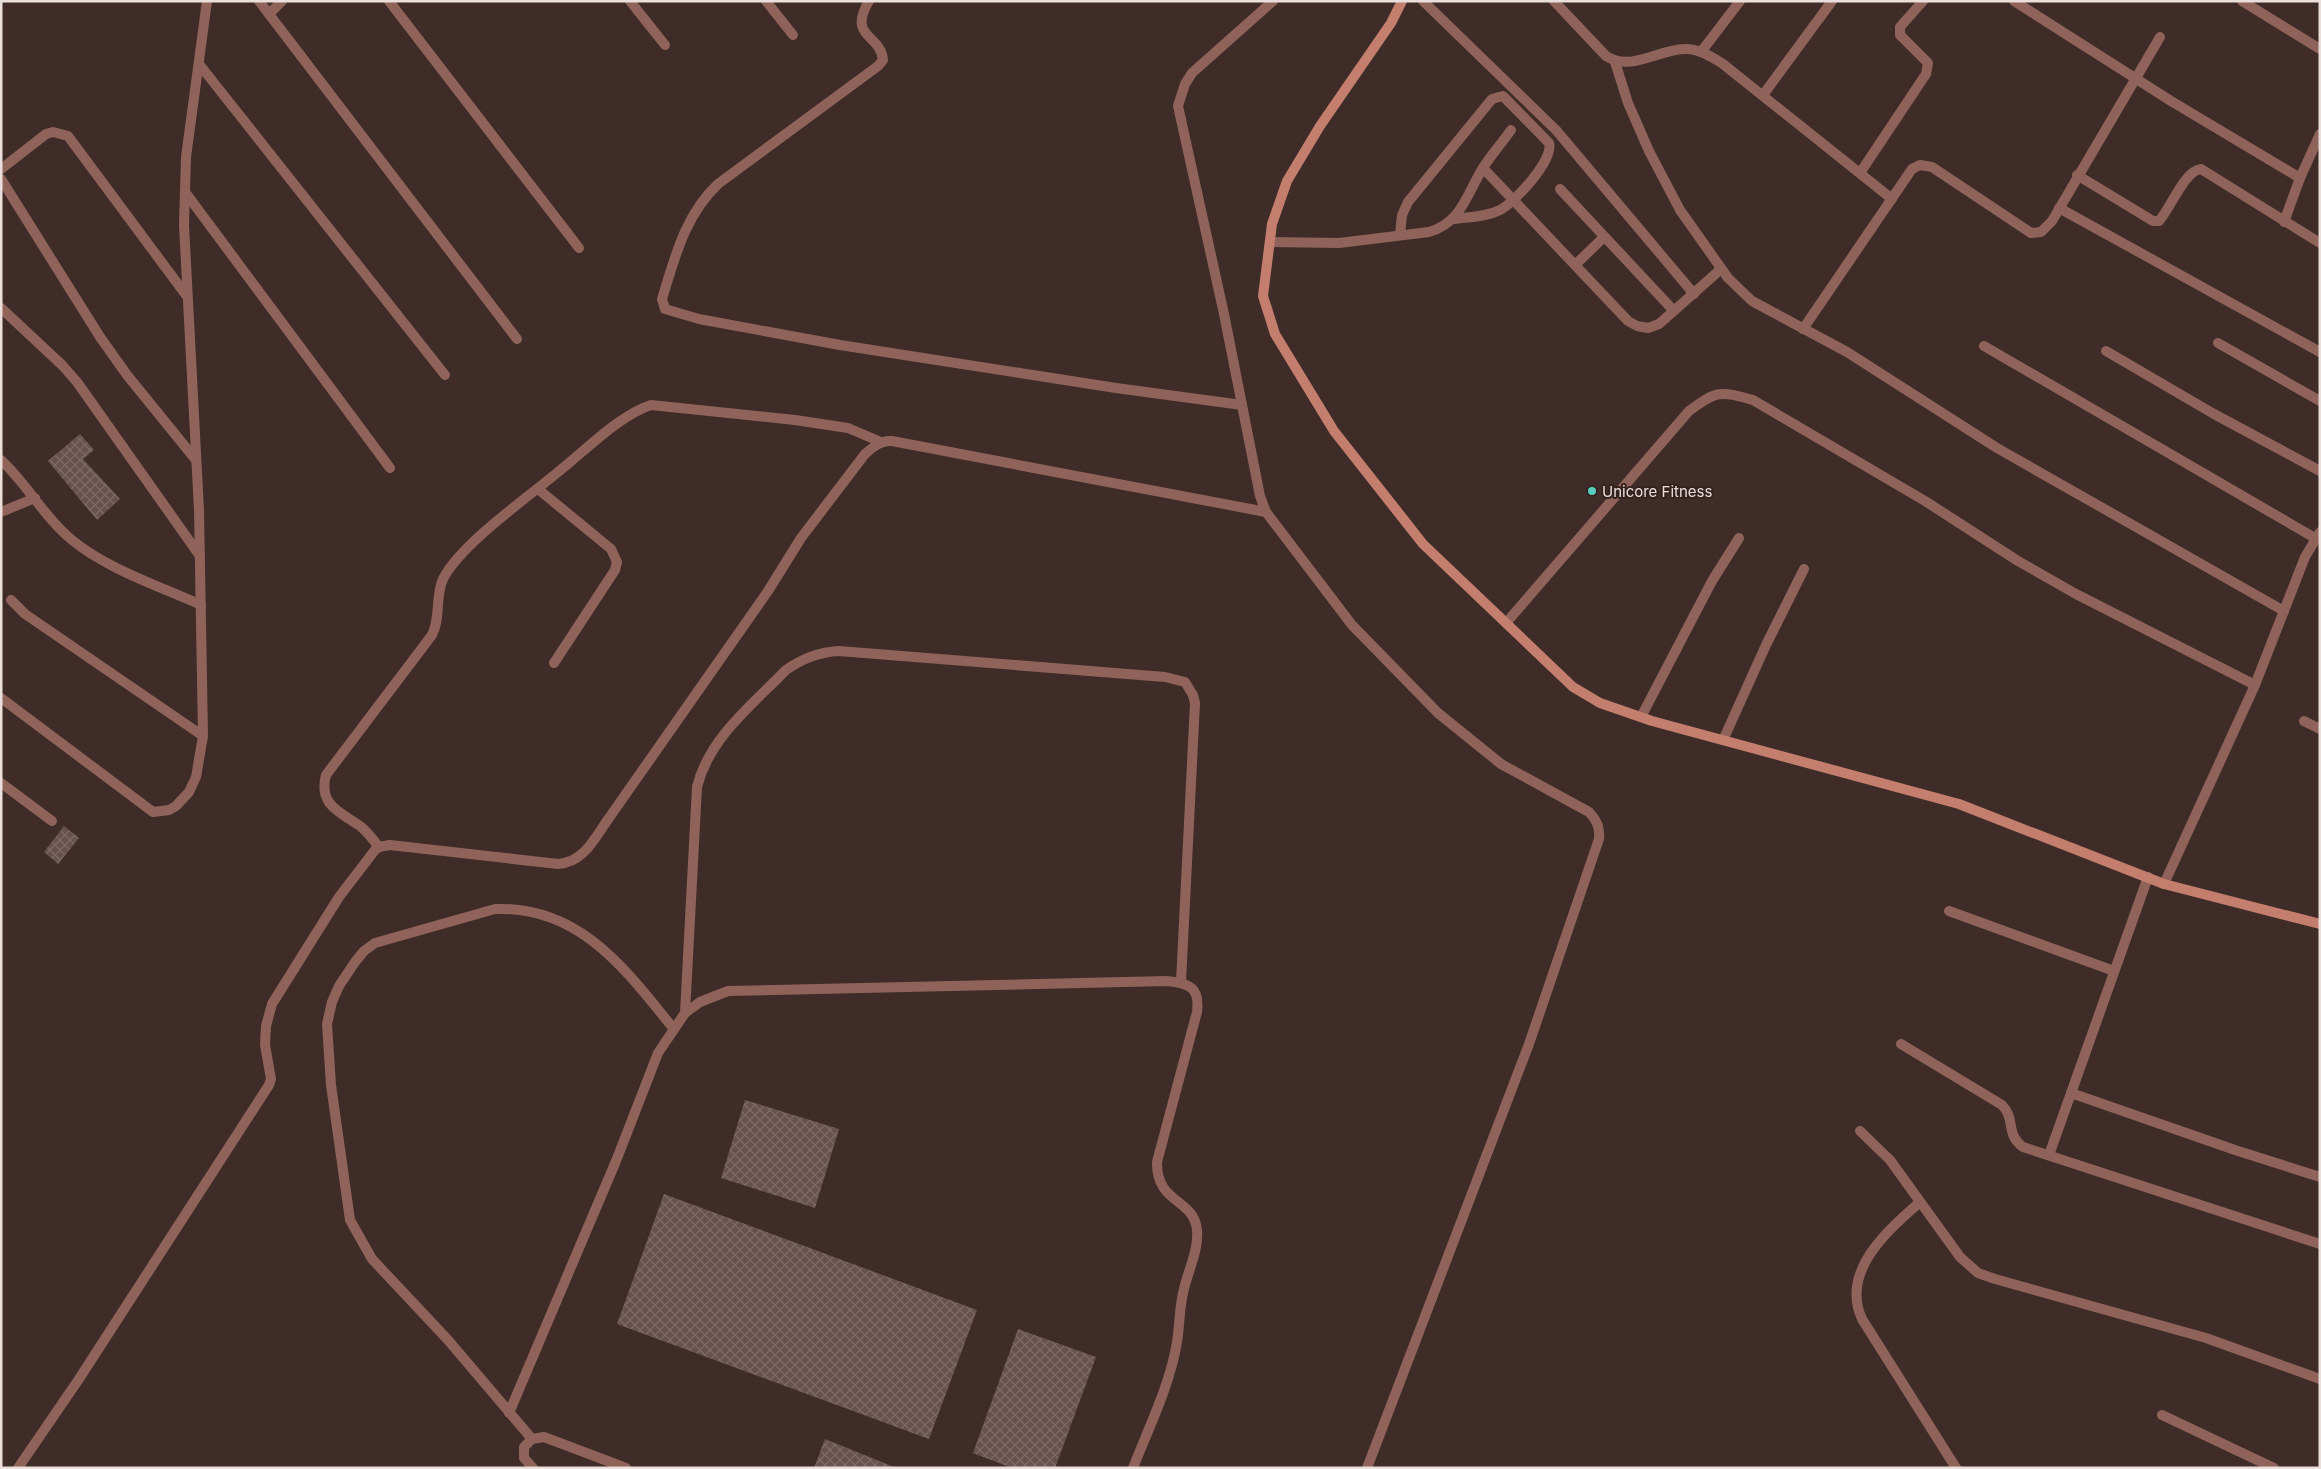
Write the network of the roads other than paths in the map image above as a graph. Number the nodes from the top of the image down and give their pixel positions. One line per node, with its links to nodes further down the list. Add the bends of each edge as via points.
1 (207, 1): 24 (street)
2 (259, 1): 17 (street)
3 (282, 1): 17 (street)
4 (389, 1): 46 (street)
5 (630, 1): 20 (street)
6 (766, 1): 18 (street)
7 (869, 1): 61 (street, via 861,23 882,60 704,196 682,235 662,299 665,309 699,319 840,345)
8 (1273, 1): 61 (street, via 1192,73 1184,84 1178,106)
9 (1402, 1): 44 (street, via 1391,23 1286,181 1272,224)
10 (1423, 1): 49 (street, via 1556,130)
11 (1554, 1): 23 (street)
12 (1740, 1): 22 (street)
13 (1832, 1): 26 (street)
14 (1922, 1): 31 (street, via 1900,27 1900,35 1928,63 1926,74)
15 (2014, 1): 25 (street)
16 (2242, 1): 21 (street)
17 (268, 14): 54 (street)
18 (793, 35)
19 (2160, 37): 25 (street)
20 (664, 45)
21 (2320, 49)
22 (1701, 52): 23 (street, via 1684,49 1631,62); 26 (street, via 1723,64)
23 (1615, 62): 48 (street, via 1628,103 1680,210)
24 (199, 64): 36 (street, via 186,157); 59 (street)
25 (2135, 78): 32 (street); 33 (street)
26 (1763, 95): 31 (street)
27 (1511, 130): 29 (street)
28 (2320, 134): 33 (street)
29 (1483, 168): 38 (street); 40 (street)
30 (1, 170): 50 (street, via 46,134 53,132 68,136)
31 (1860, 174): 37 (street)
32 (2077, 175): 39 (street); 41 (street, via 2153,221 2159,221 2189,173 2201,169)
33 (2300, 178): 41 (street)
34 (1, 179): 64 (street, via 100,337)
35 (1560, 189): 43 (street)
36 (185, 192): 50 (street); 65 (street)
37 (1892, 199): 39 (street, via 1912,170 1920,165 1932,166 2031,233 2041,232); 53 (street)
38 (1514, 200): 40 (street, via 1489,214); 42 (street, via 1551,149 1516,108 1503,96 1496,96 1408,202 1402,215); 47 (street)
39 (2059, 208): 58 (street)
40 (1454, 219): 42 (street, via 1429,232)
41 (2284, 222): 45 (street)
42 (1400, 235): 44 (street, via 1339,243)
43 (1604, 237): 47 (street); 52 (street)
44 (1270, 242): 78 (street, via 1263,296 1275,334 1329,423 1423,544)
45 (2320, 243)
46 (579, 248)
47 (1574, 265): 52 (street, via 1628,321 1637,326 1648,328 1659,324)
48 (1721, 269): 49 (street); 53 (street, via 1752,301)
49 (1694, 294): 52 (street)
50 (187, 296): 64 (street)
51 (1, 308): 73 (street, via 77,382)
52 (1674, 311)
53 (1804, 330): 77 (street, via 1847,352 1997,448)
54 (517, 339)
55 (2218, 343): 60 (street)
56 (1984, 346): 71 (street)
57 (2106, 351): 66 (street, via 2214,414)
58 (2320, 352)
59 (445, 375)
60 (2320, 401)
61 (1242, 405): 70 (street)
62 (881, 442): 67 (street, via 848,428 651,405 635,412); 70 (street, via 892,440); 89 (street, via 865,454 809,527 768,591 576,860 558,864 399,846)
63 (1, 460): 68 (street)
64 (196, 460): 73 (street)
65 (390, 468)
66 (2320, 470)
67 (538, 489): 79 (street, via 612,549 617,562 615,570); 89 (street, via 469,547 449,571 443,580 437,624 432,634 326,775 324,792 327,801 361,827)
68 (35, 498): 69 (street); 76 (street, via 60,529 101,560)
69 (1, 512)
70 (1266, 512): 113 (street, via 1352,625 1438,713 1501,764 1589,812 1598,823 1600,832 1529,1044)
71 (2318, 535): 77 (street, via 2305,557)
72 (1739, 538): 82 (street, via 1712,581)
73 (200, 556): 76 (street)
74 (1804, 569): 86 (street)
75 (11, 600): 85 (street, via 25,614)
76 (201, 605): 85 (street)
77 (2284, 611): 80 (street)
78 (1506, 623): 80 (street, via 1689,411 1707,398 1724,392 1754,400 2076,594); 82 (street, via 1573,687 1600,703)
79 (554, 663)
80 (2255, 685): 91 (street)
81 (1, 698): 85 (street, via 153,812 176,806 189,792 196,777)
82 (1641, 717): 86 (street)
83 (2304, 721): 84 (street)
84 (2320, 729)
85 (204, 736)
86 (1724, 738): 90 (street, via 1959,804)
87 (1, 783): 88 (street)
88 (52, 820)
89 (379, 847): 109 (street, via 339,897 272,1004 265,1045 271,1079 269,1085)
90 (2148, 877): 91 (street); 94 (street)
91 (2164, 884): 93 (street)
92 (1949, 911): 94 (street)
93 (2320, 924)
94 (2114, 971): 99 (street)
95 (1181, 982): 96 (street, via 728,991 700,1002); 96 (street, via 1195,703 1185,682 1155,676 823,652 786,670 720,739 702,768 697,787); 112 (street, via 1195,992 1197,1012 1156,1162 1157,1176 1168,1194 1191,1215 1198,1232 1180,1304 1177,1342 1167,1381)
96 (685, 1013): 97 (street)
97 (673, 1028): 106 (street, via 658,1053 616,1162); 106 (street, via 624,968 600,945 583,932 530,910 495,909 375,943 355,962 332,1002 327,1024 331,1085 347,1206 354,1232 372,1259 448,1340)
98 (1901, 1044): 101 (street, via 2002,1105 2010,1116 2016,1142)
99 (2071, 1093): 101 (street); 102 (street)
100 (1860, 1130): 103 (street, via 1890,1160)
101 (2050, 1155): 104 (street)
102 (2320, 1177)
103 (1920, 1202): 105 (street, via 1960,1257 1978,1273 2206,1338); 114 (street, via 1872,1249 1860,1275 1857,1300 1862,1319)
104 (2320, 1244)
105 (2320, 1379)
106 (509, 1413): 108 (street)
107 (2162, 1415): 115 (street)
108 (532, 1439): 110 (street, via 523,1452 526,1462); 111 (street, via 549,1438)
109 (18, 1468)
110 (533, 1468)
111 (626, 1468)
112 (1133, 1468)
113 (1367, 1468)
114 (1956, 1468)
115 (2274, 1468)

